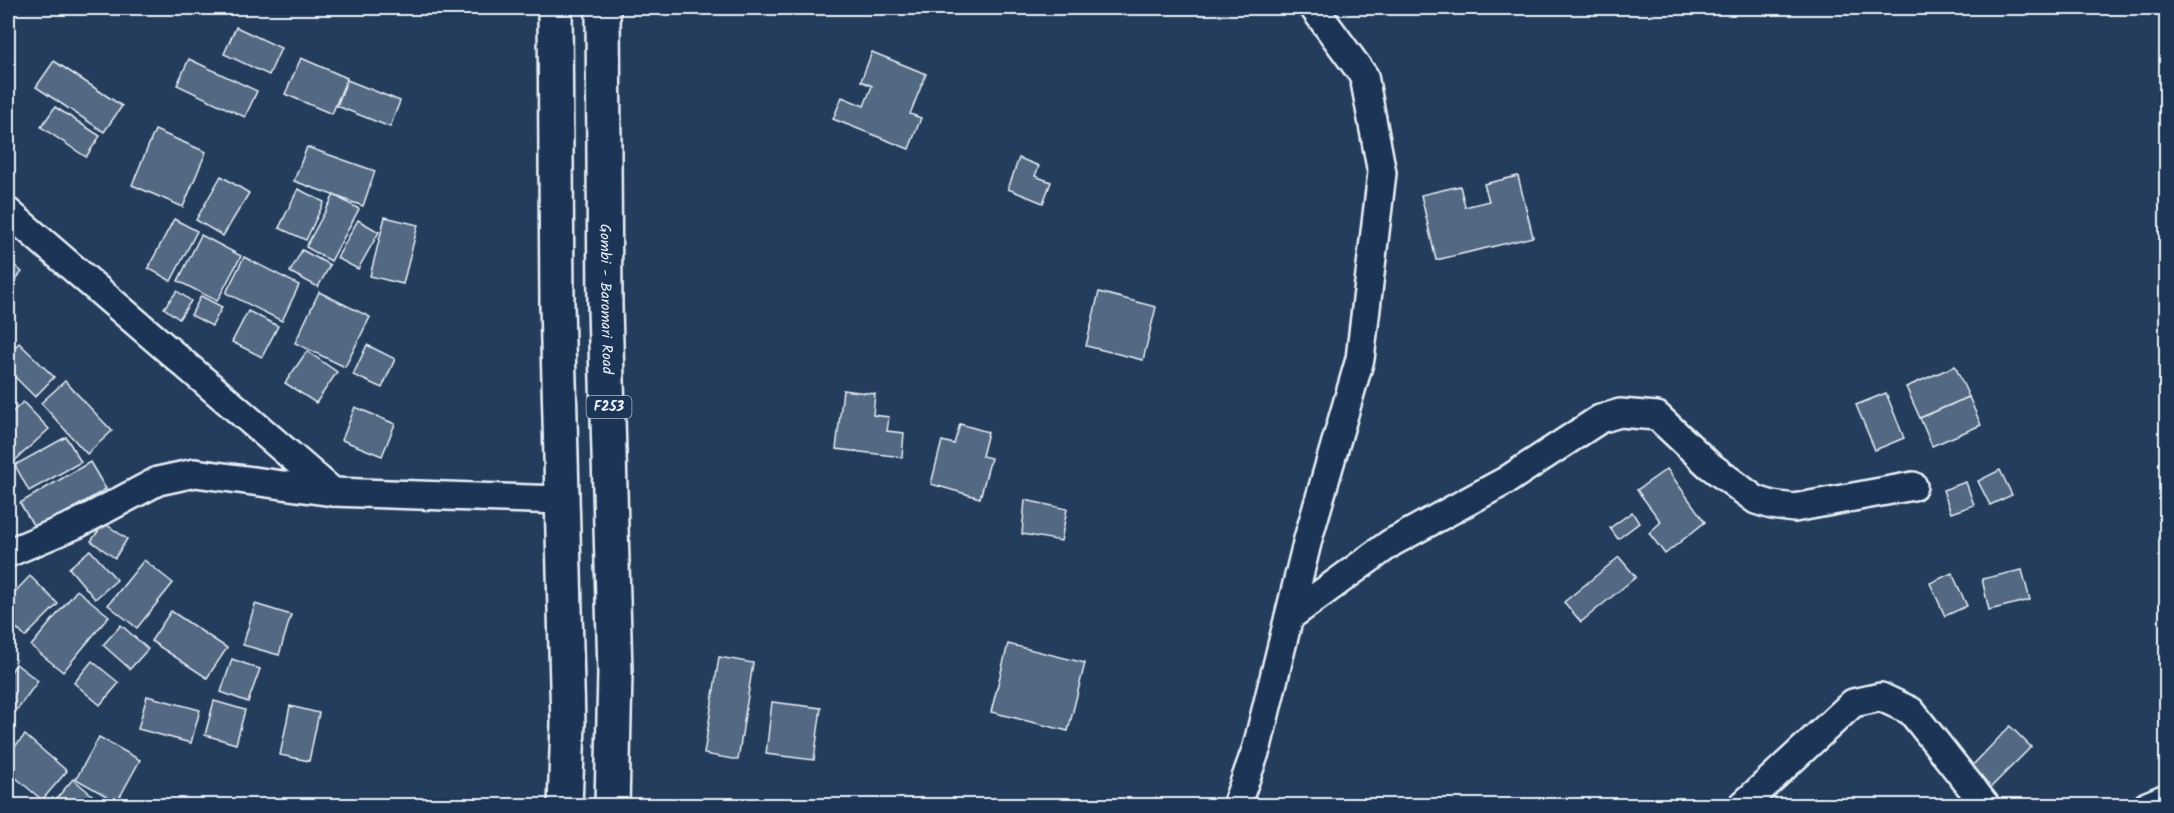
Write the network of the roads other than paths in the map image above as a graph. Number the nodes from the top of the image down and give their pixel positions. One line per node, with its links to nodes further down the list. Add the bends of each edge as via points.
1 (555, 8): 7 (main road)
2 (603, 8): 12 (main road, Gombi - Baromari Road / F253, via 605,307 615,673)
3 (1314, 8): 9 (street, via 1364,76 1382,173 1360,359)
4 (8, 212): 6 (street)
5 (1913, 486): 9 (street, via 1794,508 1772,505 1756,500 1718,472 1657,416 1620,413 1600,418 1507,480 1391,543)
6 (333, 492): 7 (street); 8 (street, via 195,473 158,481 77,524)
7 (561, 500): 11 (main road, via 568,724)
8 (8, 553)
9 (1289, 618): 13 (street, via 1257,747)
10 (2166, 798): 16 (street)
11 (565, 806)
12 (612, 806)
13 (1236, 806)
14 (1742, 806): 15 (street, via 1853,703 1881,697 1911,711)
15 (1986, 806)
16 (2147, 806)

